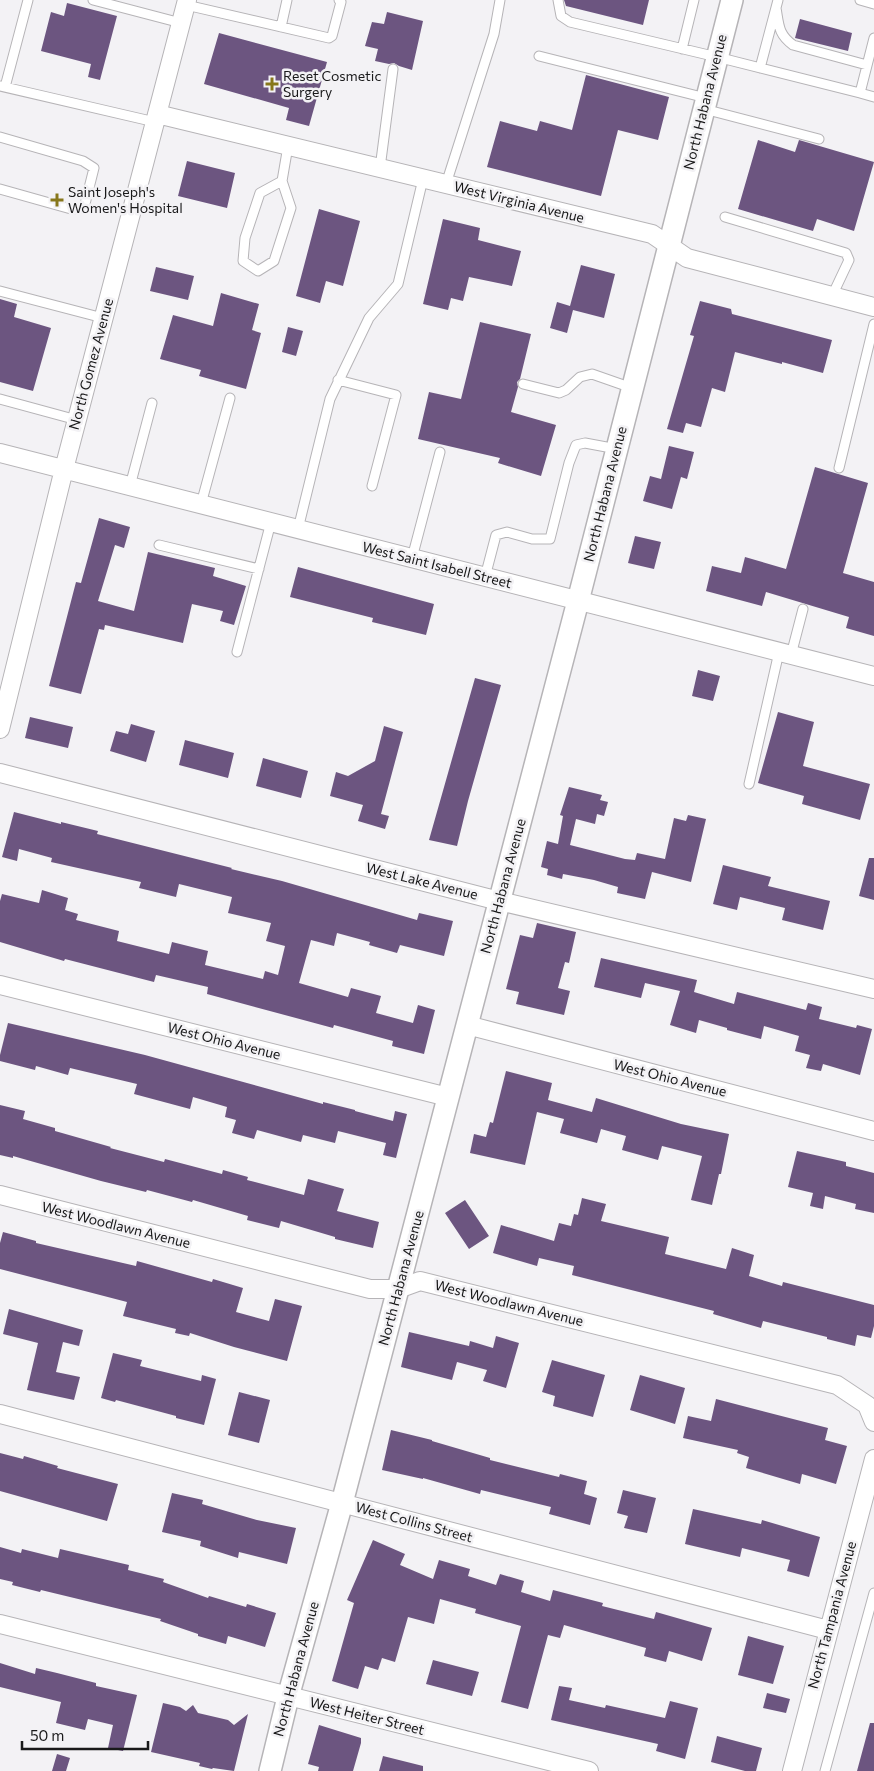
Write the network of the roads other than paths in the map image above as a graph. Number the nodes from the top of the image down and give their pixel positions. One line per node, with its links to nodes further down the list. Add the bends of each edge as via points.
1 (28, 0): 22 (lane)
2 (93, 0): 13 (lane)
3 (287, 0): 14 (lane)
4 (339, 0): 14 (lane, via 329,38)
5 (500, 0): 33 (lane, via 494,34)
6 (558, 0): 16 (lane, via 561,16 570,22)
7 (694, 0): 16 (lane)
8 (732, 0): 18 (street, North Habana Avenue)
9 (860, 0): 12 (lane)
10 (187, 2): 13 (street, North Gomez Avenue); 14 (lane)
11 (777, 4): 19 (lane, via 783,38 793,45); 20 (lane)
12 (874, 4)
13 (181, 23): 26 (street, North Gomez Avenue)
14 (281, 27)
15 (874, 38): 19 (lane)
16 (682, 49): 18 (lane)
17 (539, 56): 25 (lane)
18 (717, 57): 20 (lane); 25 (street, North Habana Avenue)
19 (867, 65): 23 (lane)
20 (760, 68): 23 (lane)
21 (394, 69): 30 (lane)
22 (2, 86): 26 (lane)
23 (860, 93): 24 (lane)
24 (874, 97)
25 (705, 104): 28 (lane); 36 (street, North Habana Avenue)
26 (156, 118): 29 (street, West Virginia Avenue); 40 (street, North Gomez Avenue)
27 (0, 137): 34 (lane, via 83,161 94,168 84,208 71,209)
28 (819, 139)
29 (288, 146): 30 (street, West Virginia Avenue); 32 (lane)
30 (380, 168): 31 (street, West Virginia Avenue)
31 (423, 179): 33 (street, West Virginia Avenue); 42 (lane, via 398,284 369,318)
32 (282, 181): 32 (lane, via 260,193 245,238 243,262 258,271 274,261 291,208)
33 (446, 184): 36 (street, West Virginia Avenue, via 652,234)
34 (0, 188)
35 (725, 217): 38 (lane, via 846,253 849,260)
36 (670, 246): 38 (street, West Virginia Avenue, via 687,258); 44 (street, North Habana Avenue)
37 (0, 291): 40 (lane)
38 (832, 296): 39 (street, West Virginia Avenue)
39 (874, 307)
40 (103, 318): 48 (street, North Gomez Avenue)
41 (874, 324): 52 (lane)
42 (338, 380): 55 (lane, via 396,395); 58 (lane, via 330,399)
43 (523, 384): 44 (lane, via 559,393 580,377 592,374)
44 (633, 388): 49 (street, North Habana Avenue)
45 (230, 398): 56 (lane)
46 (0, 400): 48 (lane)
47 (152, 403): 54 (lane)
48 (76, 420): 53 (street, North Gomez Avenue)
49 (617, 449): 62 (lane, via 585,443 576,445 550,539 532,539 507,532 496,534); 63 (street, North Habana Avenue)
50 (440, 452): 60 (lane)
51 (0, 453): 53 (street, West Saint Isabell Street)
52 (839, 468)
53 (64, 469): 54 (street, West Saint Isabell Street); 68 (street, North Gomez Avenue)
54 (130, 486): 56 (street, West Saint Isabell Street)
55 (372, 486)
56 (201, 504): 57 (street, West Saint Isabell Street)
57 (271, 522): 58 (street, West Saint Isabell Street); 61 (lane)
58 (298, 529): 60 (street, West Saint Isabell Street)
59 (160, 545): 61 (lane)
60 (412, 558): 62 (street, West Saint Isabell Street)
61 (259, 569): 65 (lane)
62 (485, 577): 63 (street, West Saint Isabell Street)
63 (578, 601): 66 (street, West Saint Isabell Street); 71 (street, North Habana Avenue)
64 (803, 609): 66 (lane)
65 (237, 652)
66 (785, 654): 67 (street, West Saint Isabell Street); 70 (lane)
67 (874, 676)
68 (0, 729)
69 (0, 773): 71 (street, West Lake Avenue)
70 (749, 784)
71 (499, 901): 73 (street, West Lake Avenue); 74 (street, North Habana Avenue)
72 (0, 985): 75 (street, West Ohio Avenue)
73 (874, 989)
74 (467, 1025): 75 (street, North Habana Avenue); 76 (street, West Ohio Avenue)
75 (448, 1096): 78 (street, North Habana Avenue)
76 (874, 1131)
77 (0, 1195): 78 (street, West Woodlawn Avenue, via 370,1289)
78 (398, 1289): 80 (street, West Woodlawn Avenue, via 420,1281 838,1385 867,1405); 82 (street, North Habana Avenue)
79 (0, 1414): 82 (street, West Collins Street)
80 (874, 1422)
81 (874, 1459): 85 (street, North Tampania Avenue)
82 (342, 1502): 85 (street, West Collins Street); 86 (street, North Habana Avenue)
83 (874, 1593): 90 (lane)
84 (0, 1624): 86 (street, West Heiter Street)
85 (828, 1630): 89 (street, North Tampania Avenue)
86 (288, 1697): 87 (street, North Habana Avenue); 88 (street, West Heiter Street)
87 (270, 1771)
88 (589, 1771)
89 (792, 1771)
90 (825, 1771)

